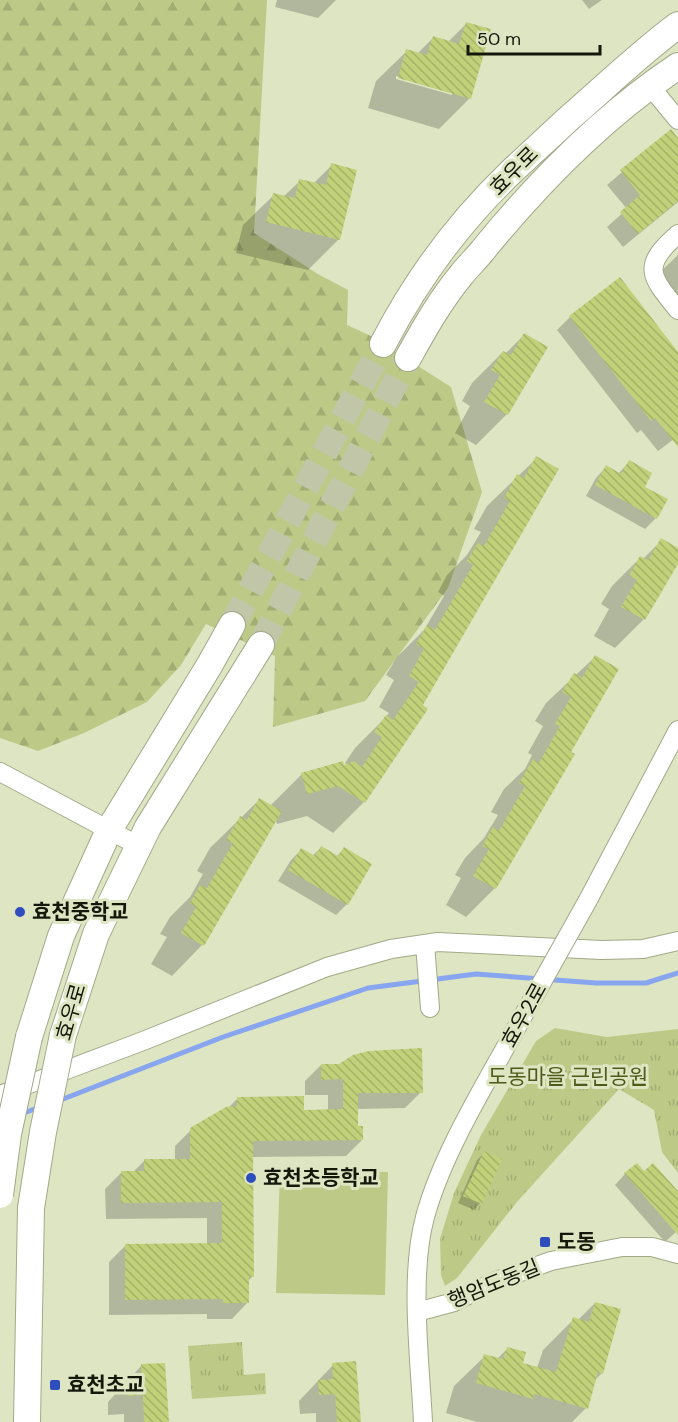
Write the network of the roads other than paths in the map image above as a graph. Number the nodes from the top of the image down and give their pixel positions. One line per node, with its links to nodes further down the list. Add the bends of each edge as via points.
1 (678, 25): 7 (main road, 효우로, via 508,174 415,287)
2 (678, 66): 3 (main road, 효우로)
3 (649, 85): 4 (street); 8 (main road, 효우로, via 598,127 504,224 461,274)
4 (678, 120)
5 (678, 234): 6 (street, via 663,247 653,266 655,280)
6 (678, 310)
7 (383, 344)
8 (408, 358)
9 (232, 625): 13 (main road, 효우로)
10 (261, 645): 14 (main road, 효우로)
11 (678, 730): 21 (street, 효우2로, bridge, via 469,1114 437,1182 420,1244)
12 (0, 772): 13 (street)
13 (109, 830): 14 (street); 19 (main road, 효우로, bridge, via 61,936 28,1037)
14 (139, 846): 22 (main road, 효우로, bridge, via 96,934 63,1035 43,1132 31,1208)
15 (678, 941): 16 (street, via 643,949 602,950 438,942)
16 (425, 950): 17 (street); 18 (street, via 391,949 327,967)
17 (430, 1004)
18 (0, 1095)
19 (0, 1195)
20 (678, 1254): 21 (street, 행암도동길, via 652,1247 622,1247 551,1261 454,1302)
21 (417, 1311): 23 (street, 효우2로)
22 (27, 1422)
23 (423, 1422)

